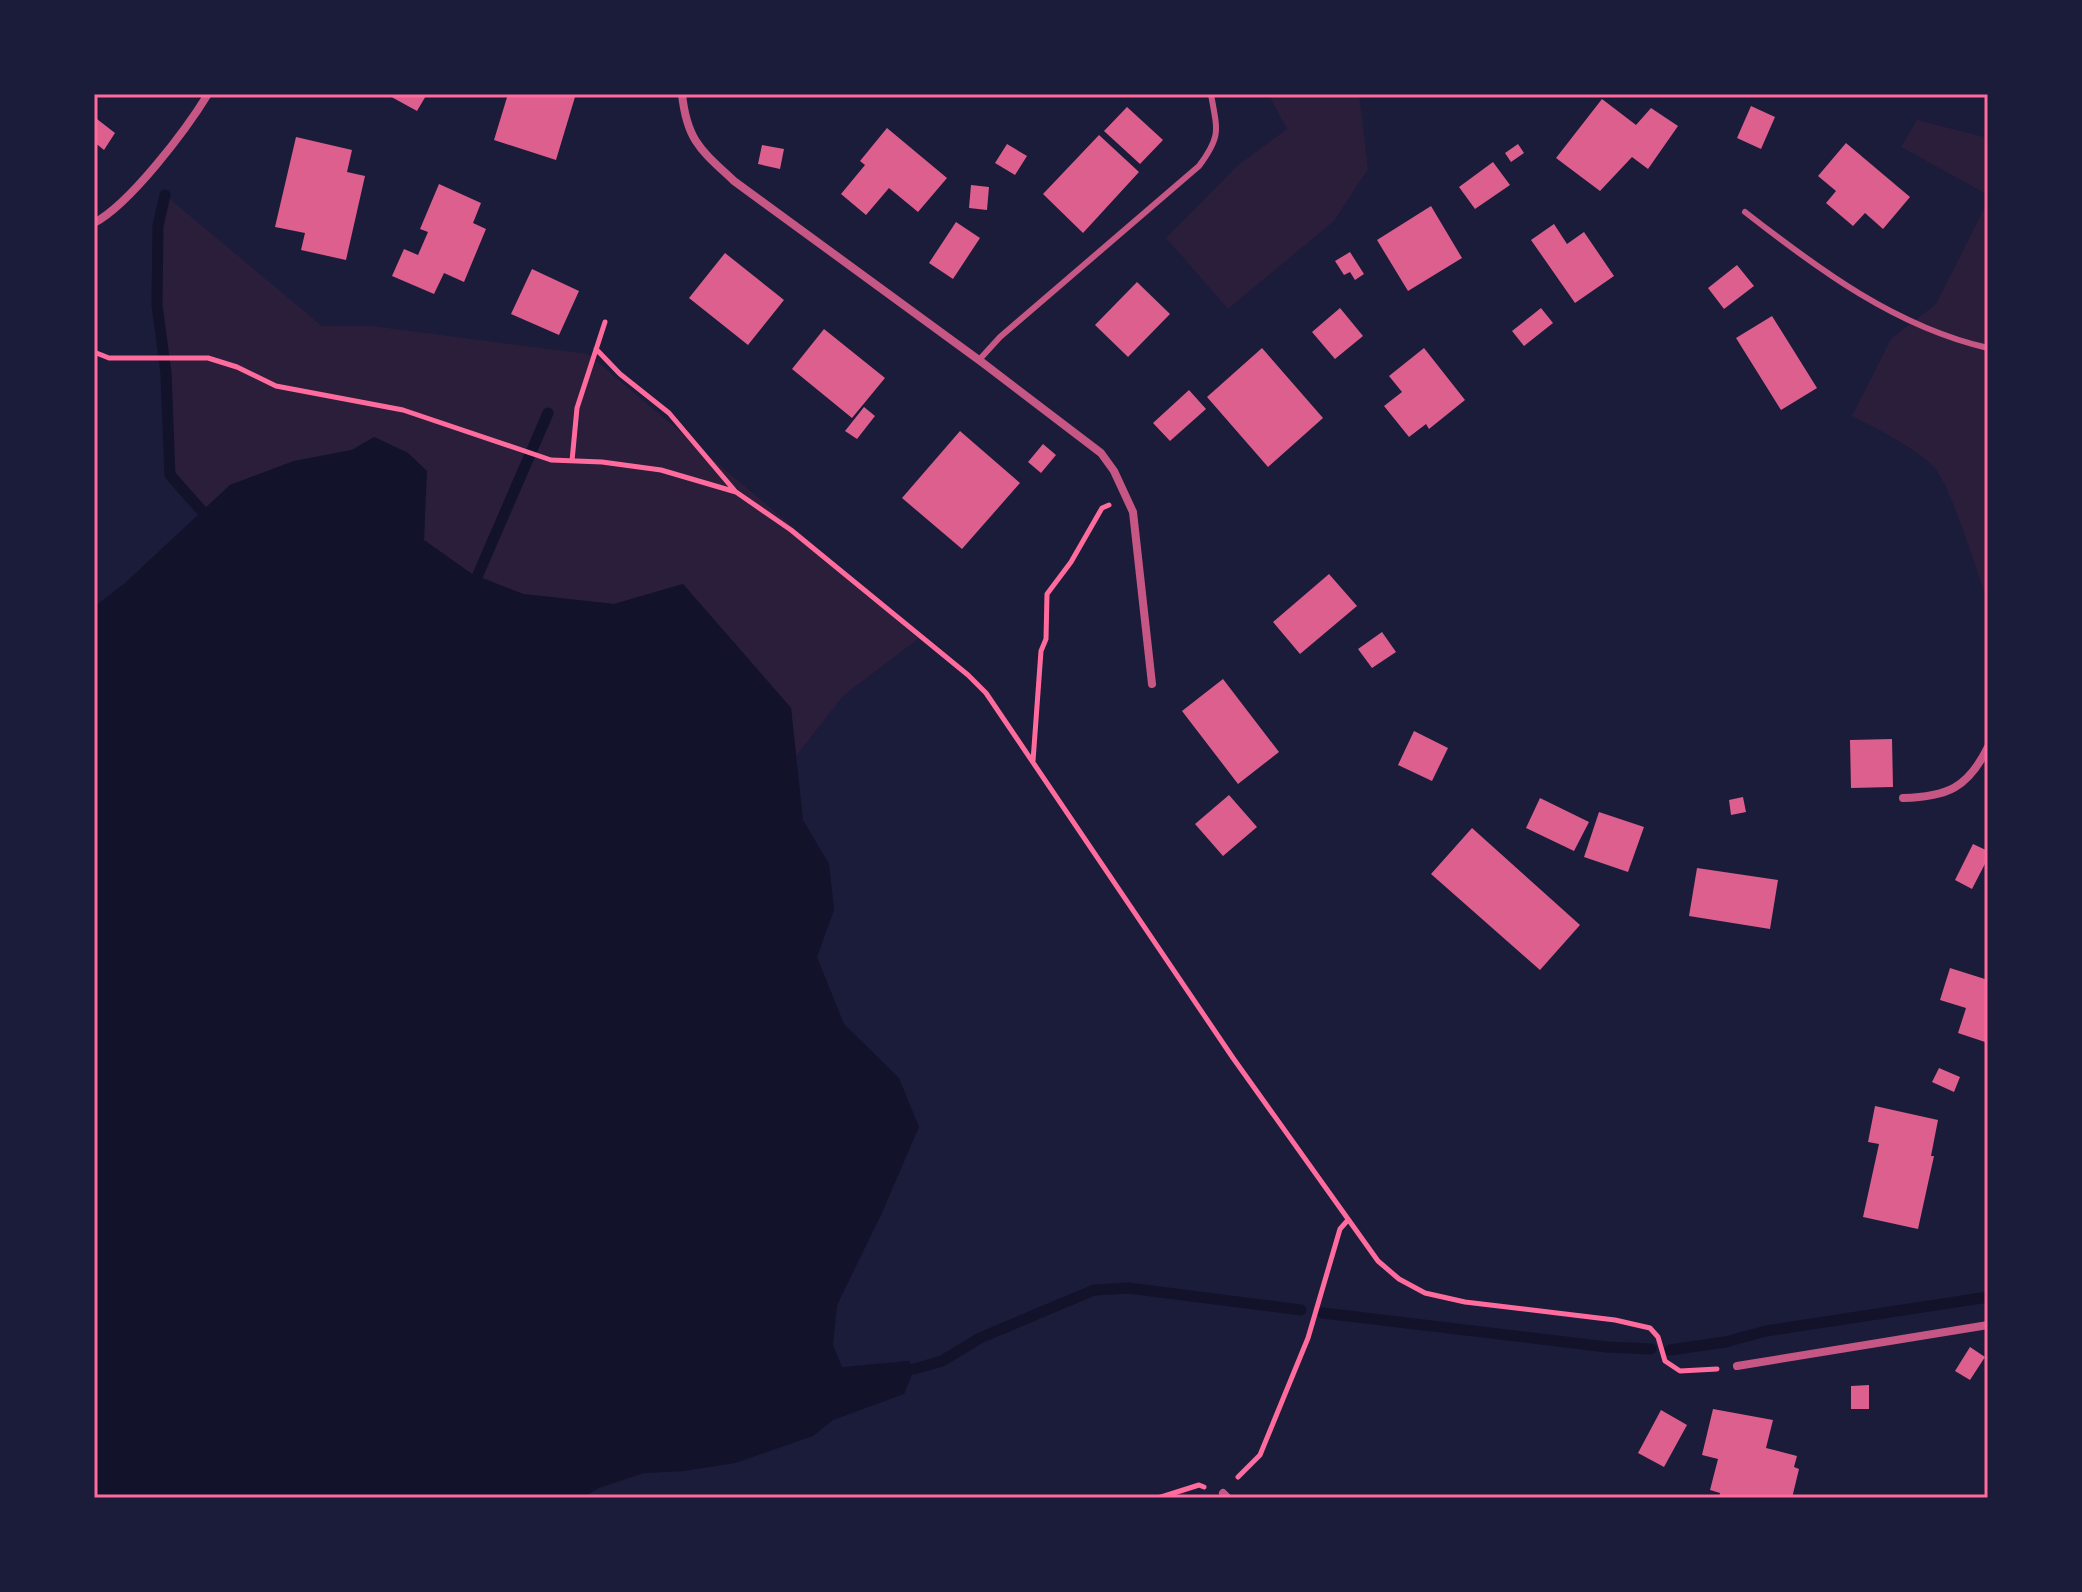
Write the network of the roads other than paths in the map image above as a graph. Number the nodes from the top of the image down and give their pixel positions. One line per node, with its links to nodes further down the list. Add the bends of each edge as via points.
1 (208, 94): 5 (street, via 168,151 108,216)
2 (682, 94): 7 (street, via 685,121 700,149 734,181)
3 (1211, 94): 7 (lane, via 1217,131 1214,146 1199,166)
4 (1745, 212): 6 (lane, via 1875,304)
5 (94, 223)
6 (1988, 348)
7 (979, 360): 8 (street, via 1101,453 1114,471 1133,512)
8 (1152, 684)
9 (1988, 747): 10 (street, via 1967,780 1934,797)
10 (1903, 798)
11 (1988, 1325): 12 (street)
12 (1737, 1366)

